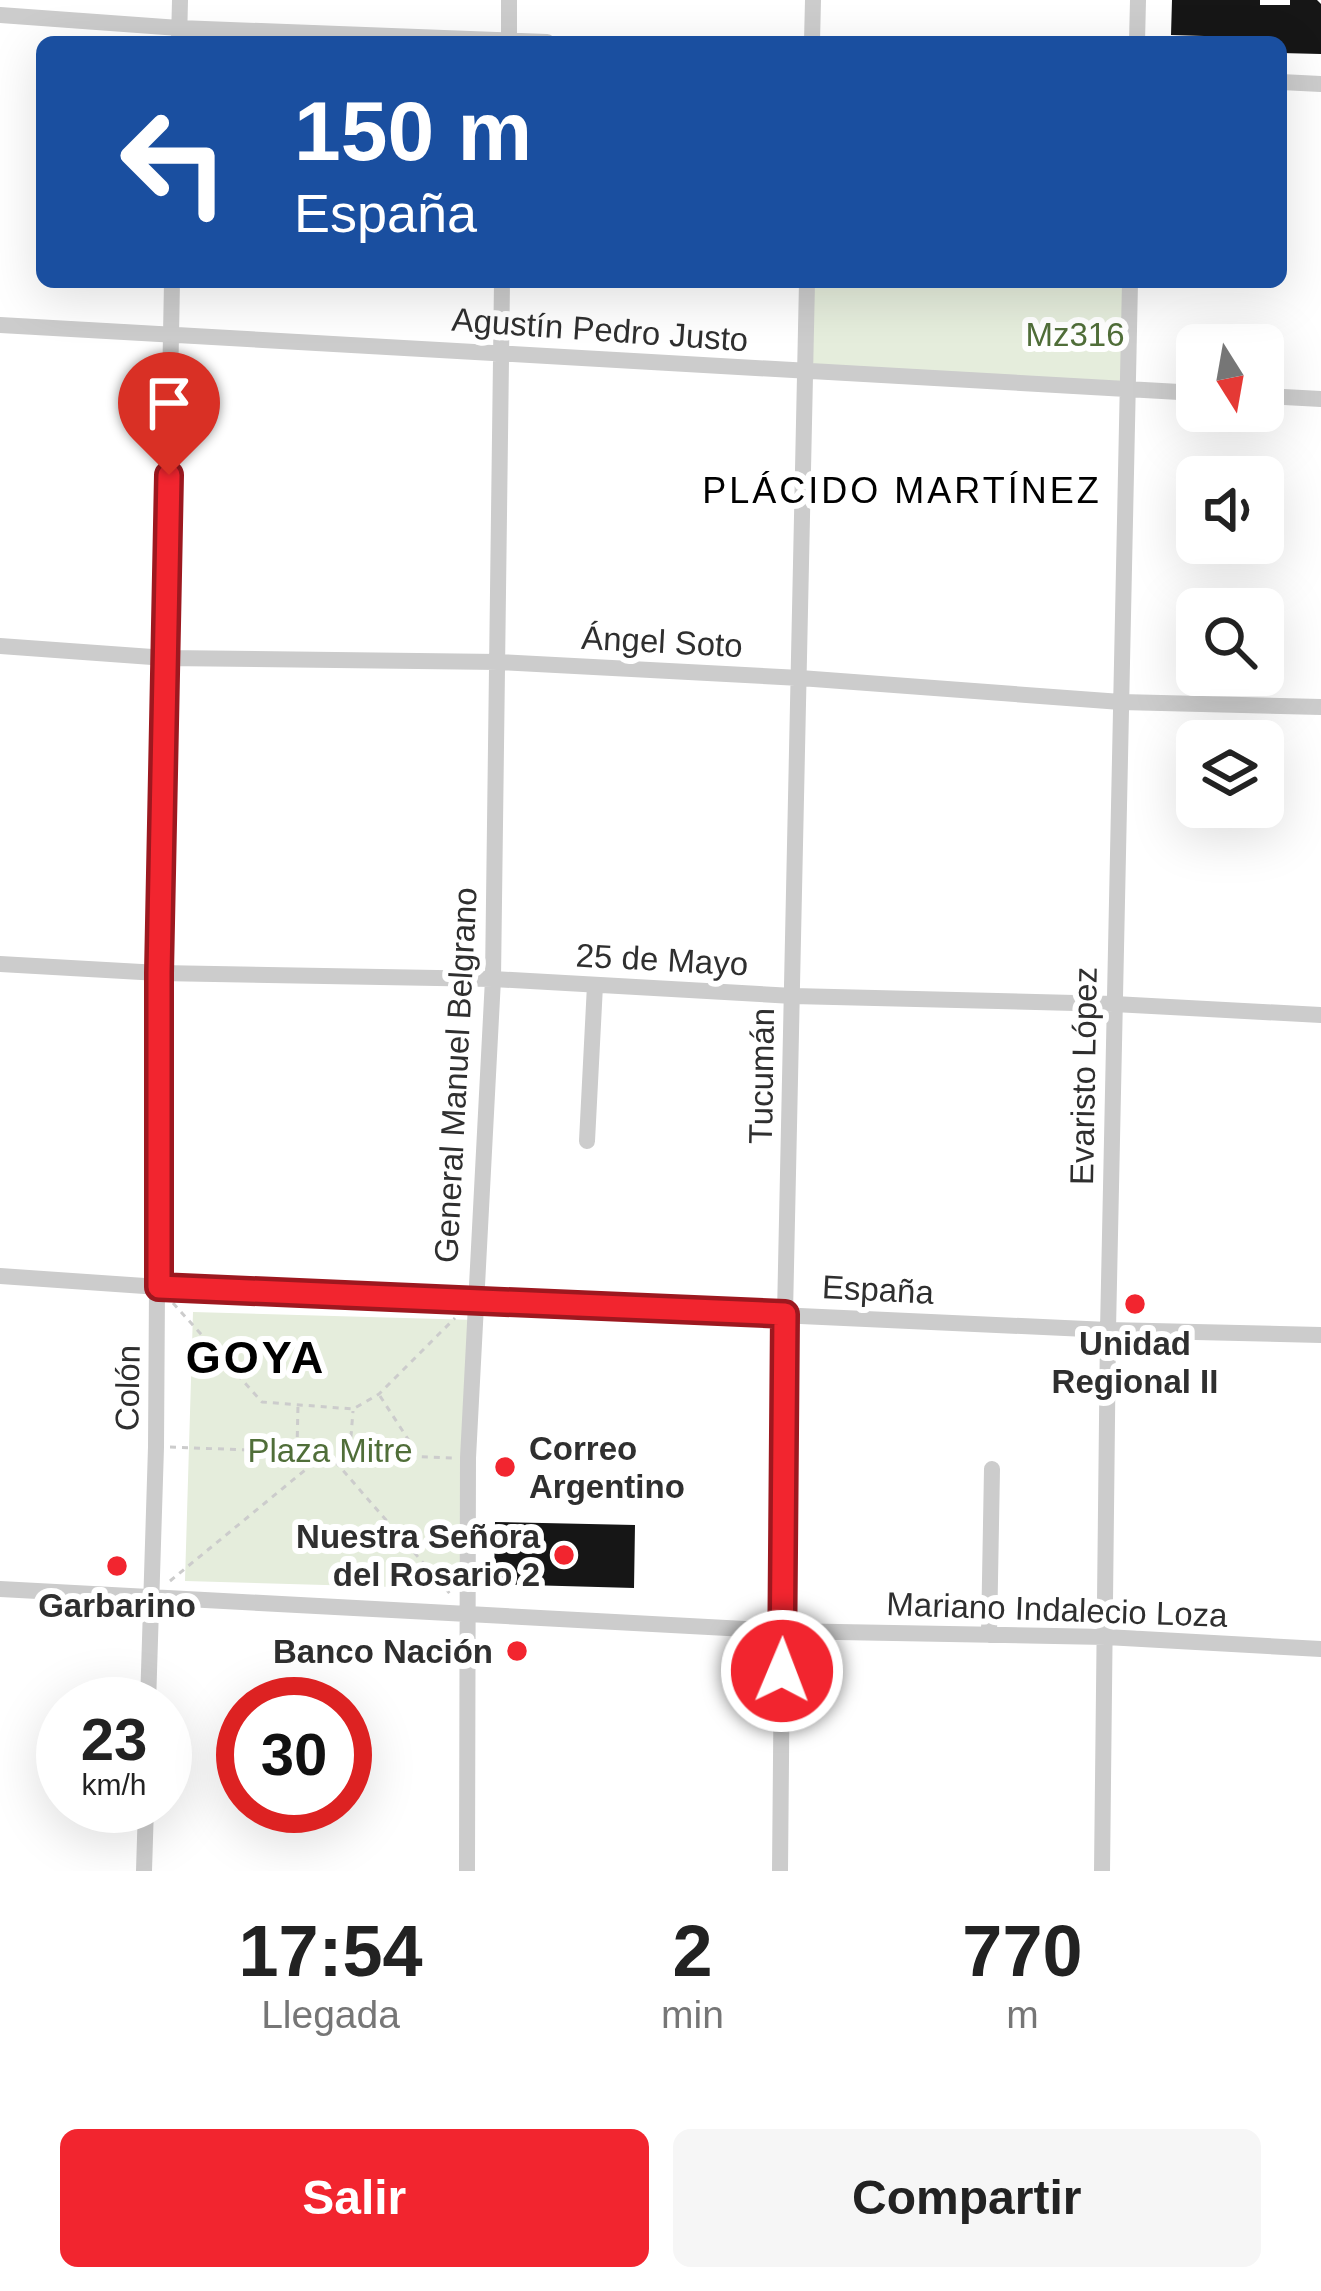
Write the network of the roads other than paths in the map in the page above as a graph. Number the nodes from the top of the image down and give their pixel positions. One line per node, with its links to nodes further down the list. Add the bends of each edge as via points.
1 (179, 0): 6 (street)
2 (509, 0): 8 (street)
3 (813, 0): 9 (street)
4 (1138, 0): 10 (street)
5 (0, 15): 6 (street)
6 (179, 35): 7 (street)
7 (234, 36)
8 (509, 36)
9 (812, 36)
10 (1137, 36)
11 (1287, 82): 12 (street)
12 (1321, 84)
13 (172, 288): 18 (street, Colón)
14 (502, 288): 19 (street, General Manuel Belgrano)
15 (807, 288): 20 (street, Tucumán)
16 (1130, 288): 21 (street, Evaristo López)
17 (0, 325): 18 (street, Agustín Pedro Justo)
18 (171, 337): 19 (street, Agustín Pedro Justo); 26 (street, Colón)
19 (500, 351): 20 (street, Agustín Pedro Justo); 27 (street, General Manuel Belgrano)
20 (805, 373): 21 (street, Agustín Pedro Justo); 28 (street, Tucumán)
21 (1126, 389): 22 (street, Agustín Pedro Justo); 29 (street, Evaristo López)
22 (1176, 392)
23 (1284, 398): 24 (street)
24 (1321, 400)
25 (0, 646): 26 (street, Ángel Soto)
26 (166, 658): 27 (street, Ángel Soto); 32 (street, Colón)
27 (500, 662): 28 (street, Ángel Soto); 33 (street, General Manuel Belgrano)
28 (800, 679): 29 (street, Ángel Soto); 35 (street, Tucumán)
29 (1120, 702): 30 (street, Ángel Soto); 36 (street, Evaristo López)
30 (1321, 707)
31 (0, 964): 32 (street, 25 de Mayo)
32 (159, 973): 33 (street, 25 de Mayo); 40 (street, Colón)
33 (493, 979): 34 (street, 25 de Mayo); 41 (street, General Manuel Belgrano)
34 (595, 985): 35 (street, 25 de Mayo); 38 (street)
35 (793, 996): 36 (street, 25 de Mayo); 42 (street, Tucumán)
36 (1114, 1004): 37 (street, 25 de Mayo); 43 (street, Evaristo López)
37 (1321, 1015)
38 (587, 1141)
39 (0, 1276): 40 (street, España)
40 (159, 1287): 41 (street, España); 47 (street, Colón)
41 (473, 1300): 42 (street, España); 48 (street, General Manuel Belgrano)
42 (785, 1314): 43 (street, España); 49 (street, Tucumán)
43 (1108, 1330): 44 (street, España); 51 (street, Evaristo López)
44 (1321, 1335)
45 (992, 1469): 50 (street)
46 (0, 1588): 47 (street, Mariano Indalecio Loza)
47 (151, 1598): 48 (street, Mariano Indalecio Loza); 53 (street, Colón)
48 (467, 1614): 49 (street, Mariano Indalecio Loza); 56 (street, General Manuel Belgrano)
49 (783, 1630): 50 (street, Mariano Indalecio Loza); 57 (street, Tucumán)
50 (989, 1635): 51 (street, Mariano Indalecio Loza)
51 (1106, 1637): 52 (street, Mariano Indalecio Loza); 58 (street, Evaristo López)
52 (1321, 1649)
53 (149, 1677)
54 (145, 1833): 55 (street)
55 (144, 1871)
56 (467, 1871)
57 (780, 1871)
58 (1102, 1871)

